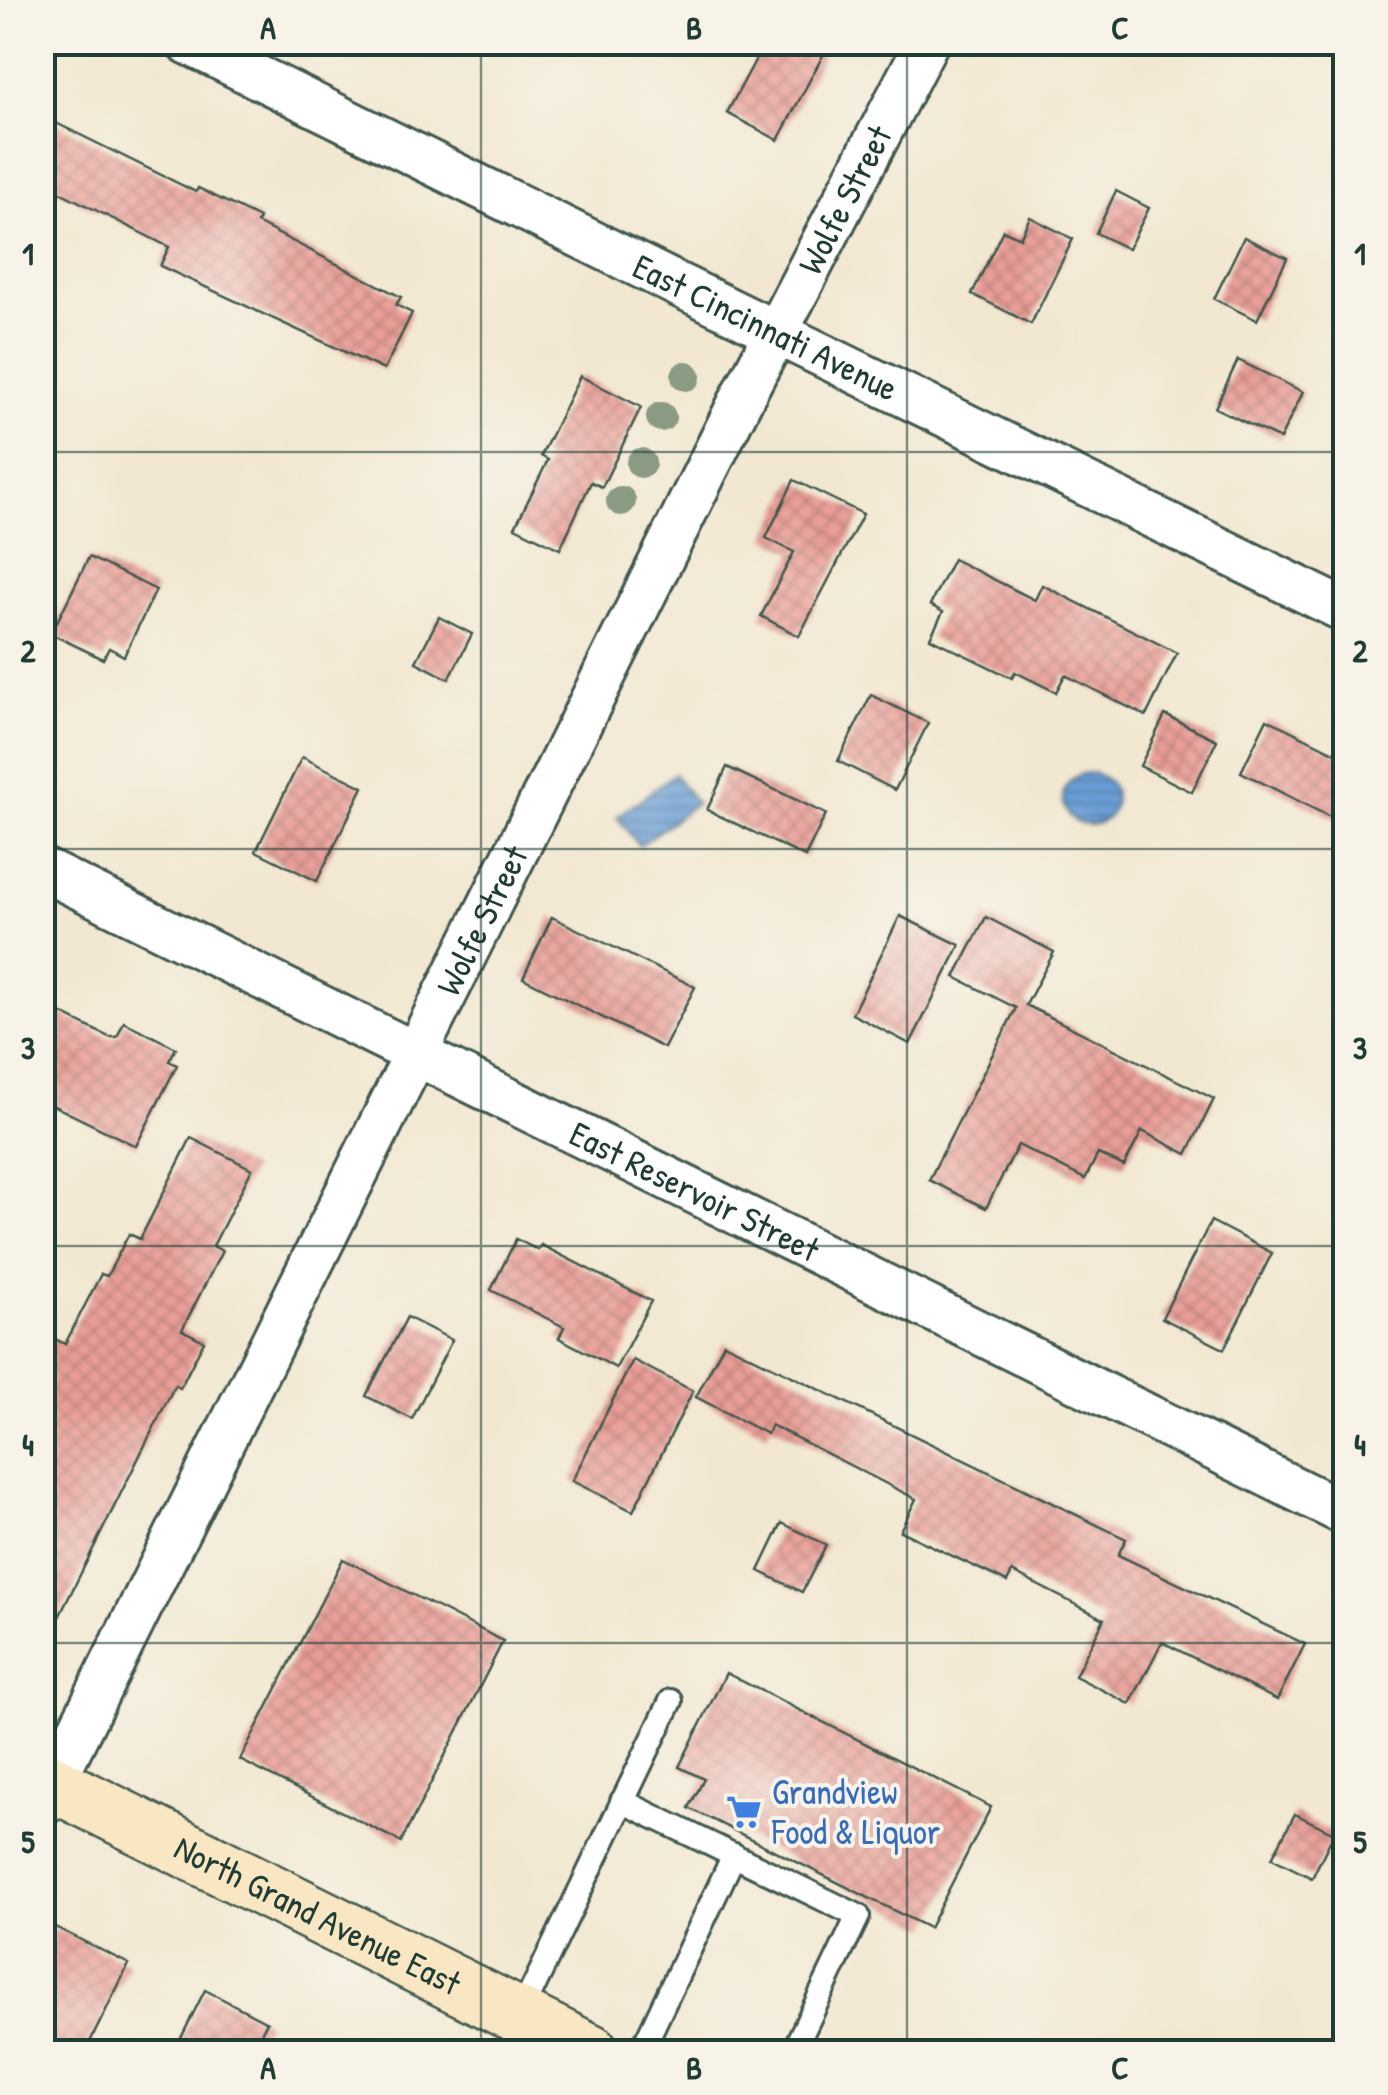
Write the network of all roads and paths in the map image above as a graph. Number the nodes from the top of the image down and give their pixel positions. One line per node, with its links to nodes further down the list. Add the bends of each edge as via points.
1 (188, 42): 3 (street, East Cincinnati Avenue)
2 (927, 42): 3 (street, Wolfe Street)
3 (774, 335): 4 (street, East Cincinnati Avenue); 6 (street, Wolfe Street)
4 (1346, 611)
5 (42, 869): 6 (street, East Reservoir Street)
6 (414, 1053): 7 (street, East Reservoir Street); 9 (street, Wolfe Street)
7 (1346, 1514)
8 (671, 1700): 10 (lane)
9 (46, 1789): 12 (street, North Grand Avenue East)
10 (622, 1802): 11 (lane); 12 (lane)
11 (734, 1855): 14 (lane); 15 (lane, via 858,1916)
12 (519, 2017): 13 (street, North Grand Avenue East)
13 (591, 2052)
14 (641, 2052)
15 (793, 2052)

